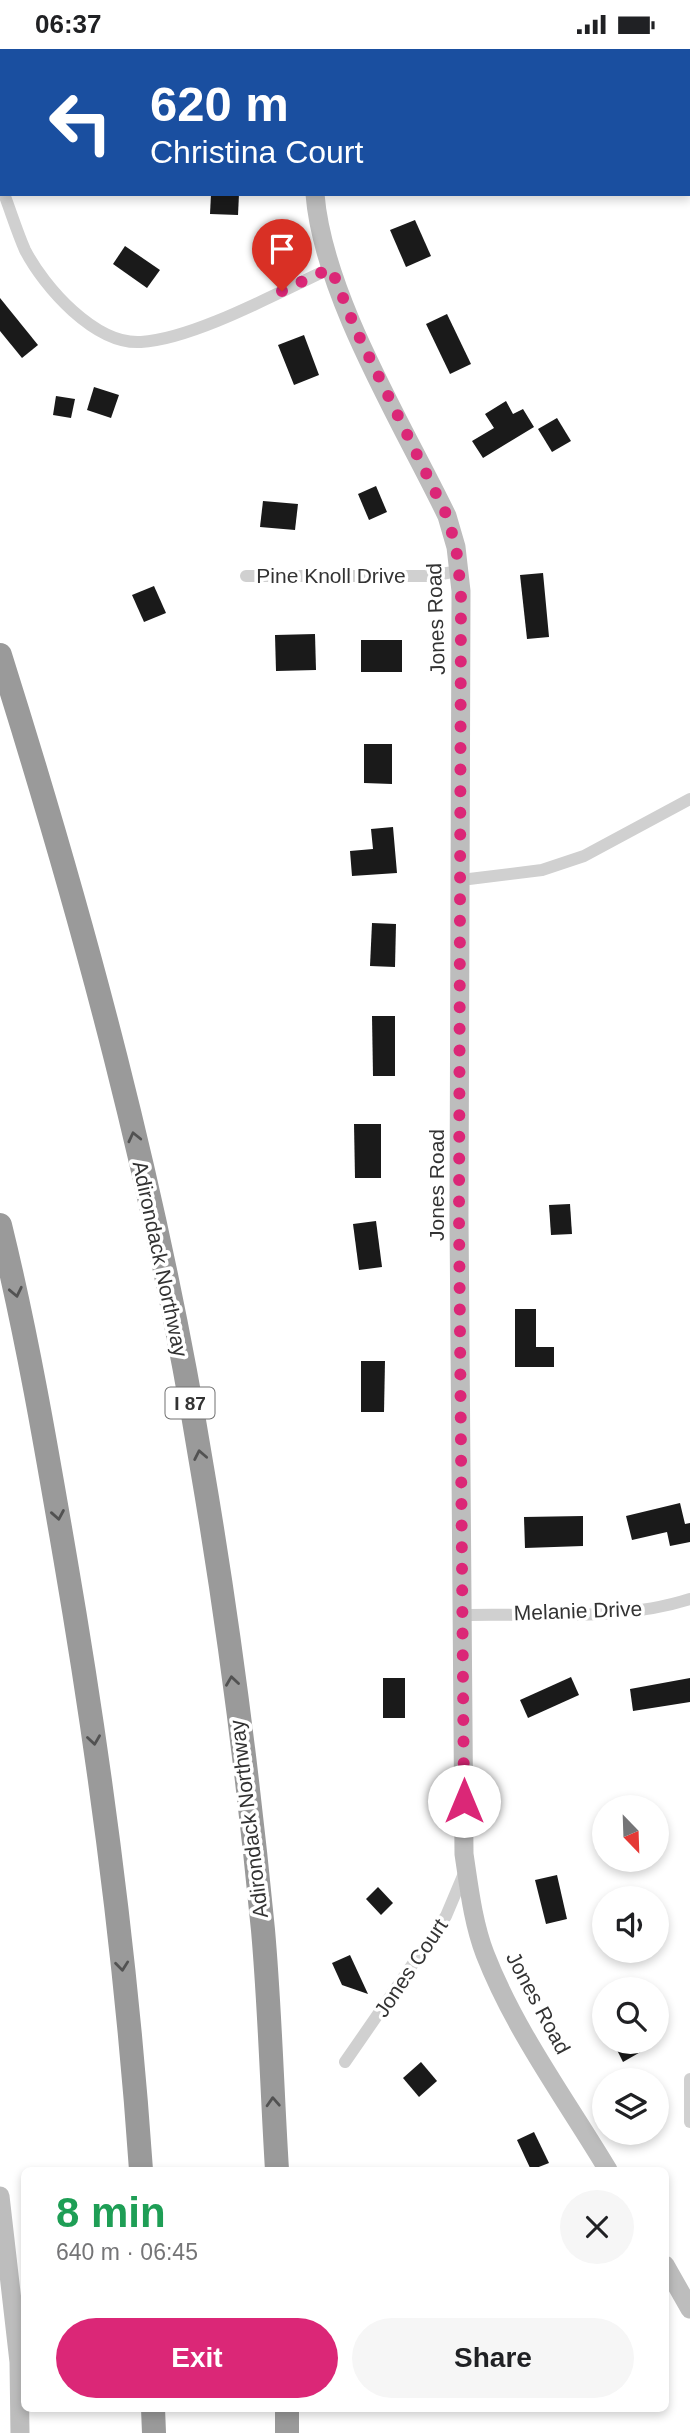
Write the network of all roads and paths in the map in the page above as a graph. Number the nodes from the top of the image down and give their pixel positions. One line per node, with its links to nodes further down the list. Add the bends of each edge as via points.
1 (6, 196): 3 (street, via 26,250 60,300 102,334 140,343 234,313)
2 (314, 196): 3 (street, Jones Road)
3 (331, 268): 4 (street, Jones Road, via 356,330 447,516)
4 (459, 571): 5 (street, Pine Knoll Drive, via 429,576); 8 (street, Jones Road)
5 (246, 576)
6 (0, 655): 17 (highway, Adirondack Northway / I 87, one-way to 6, via 261,1918 202,1463 155,1226 97,978)
7 (690, 799): 8 (street, via 584,856 541,870)
8 (461, 880): 11 (street, Jones Road)
9 (0, 1225): 16 (highway, one-way to 16, via 41,1417 83,1661 114,1889)
10 (690, 1599): 11 (street, Melanie Drive, via 624,1612)
11 (464, 1615): 12 (street, Jones Road)
12 (466, 1868): 13 (street, Jones Court, via 446,1916); 18 (street, Jones Road, via 484,1952 505,1999)
13 (345, 2062)
14 (690, 2078): 15 (street)
15 (690, 2122)
16 (141, 2167)
17 (277, 2167)
18 (606, 2167)
19 (0, 2196): 24 (street, via 19,2362)
20 (669, 2272): 21 (street)
21 (690, 2309)
22 (153, 2412): 25 (highway)
23 (287, 2412): 26 (highway)
24 (20, 2433)
25 (154, 2433)
26 (287, 2433)

